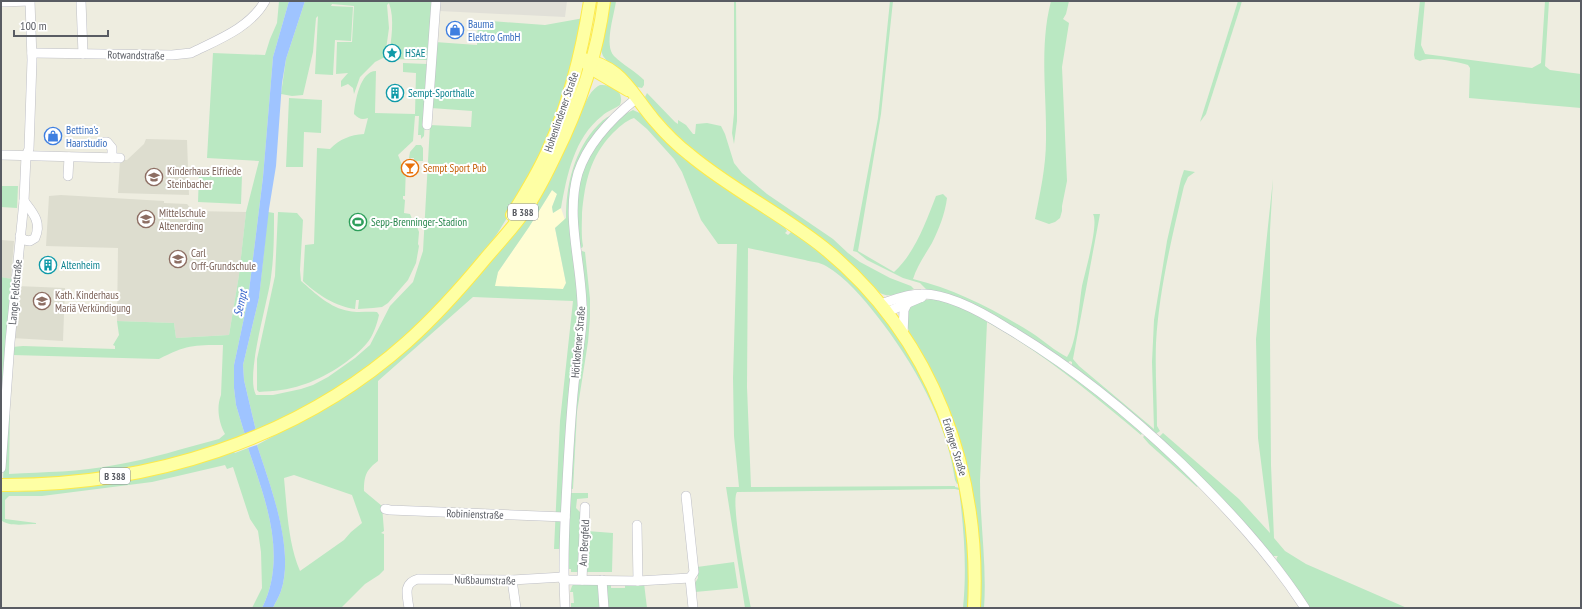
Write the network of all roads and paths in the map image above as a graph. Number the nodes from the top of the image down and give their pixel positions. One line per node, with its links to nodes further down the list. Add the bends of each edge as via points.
1 (30, 1): 7 (street); 8 (street, Lange Feldstraße)
2 (81, 1): 9 (street)
3 (265, 1): 9 (street, Rotwandstraße, via 251,18 235,30 185,54)
4 (436, 1): 15 (street)
5 (590, 1): 10 (main road, Hohenlindener Straße / B 388)
6 (604, 1): 11 (main road, B 388)
7 (1, 2)
8 (32, 52): 9 (street, Rotwandstraße); 18 (street, Lange Feldstraße, via 29,149)
9 (83, 54)
10 (579, 58): 11 (main road); 23 (main road, Hohenlindener Straße / B 388, via 549,149 528,189)
11 (592, 64): 12 (main road); 13 (main road, B 388); 14 (main road, Erdinger Straße, via 603,64 622,78)
12 (612, 81): 13 (main road); 14 (main road)
13 (584, 89): 23 (main road, B 388, via 569,128 538,191)
14 (636, 96): 26 (main road, Erdinger Straße, via 654,120 690,156 823,247 851,271); 33 (street, Hörlkofener Straße, via 594,141 582,163 575,187 574,235 582,321 569,434)
15 (427, 124)
16 (104, 142): 19 (street, via 112,148 116,158)
17 (1, 155): 18 (street)
18 (26, 156): 19 (street); 21 (street, Lange Feldstraße)
19 (69, 157): 20 (street)
20 (68, 176)
21 (24, 201): 22 (street, Lange Feldstraße); 22 (street, via 37,220 38,226 35,238 30,241)
22 (20, 236): 28 (street, Lange Feldstraße)
23 (486, 257): 29 (main road, B 388, via 450,300 405,344 354,384 300,416 259,436 177,464 124,475 75,482)
24 (933, 295): 25 (street); 26 (street, via 906,296); 47 (street, via 984,314 1024,338 1068,367 1126,414 1183,465 1241,524 1272,560)
25 (908, 302): 26 (street); 27 (street, via 904,310)
26 (883, 308): 27 (main road, Erdinger Straße)
27 (903, 334): 46 (main road, Erdinger Straße, via 938,397 960,460 973,535)
28 (1, 468)
29 (6, 485)
30 (686, 496): 36 (street, via 694,572)
31 (585, 507): 38 (street, Am Bergfeld)
32 (385, 509): 33 (street, Robinienstraße)
33 (565, 517): 35 (street, Hörlkofener Straße)
34 (637, 525): 40 (street)
35 (563, 578): 37 (street, Nußbaumstraße); 38 (street, Am Bergfeld); 43 (street, Hörlkofener Straße)
36 (690, 578): 40 (street, Am Bergfeld); 45 (street)
37 (512, 580): 41 (street, Nußbaumstraße, via 418,578 409,584 406,590); 42 (street)
38 (582, 580): 39 (street, Am Bergfeld)
39 (602, 580): 40 (street, Am Bergfeld); 44 (street)
40 (638, 580)
41 (409, 608)
42 (516, 608)
43 (565, 608)
44 (604, 608)
45 (693, 608)
46 (974, 608)
47 (1305, 608)

